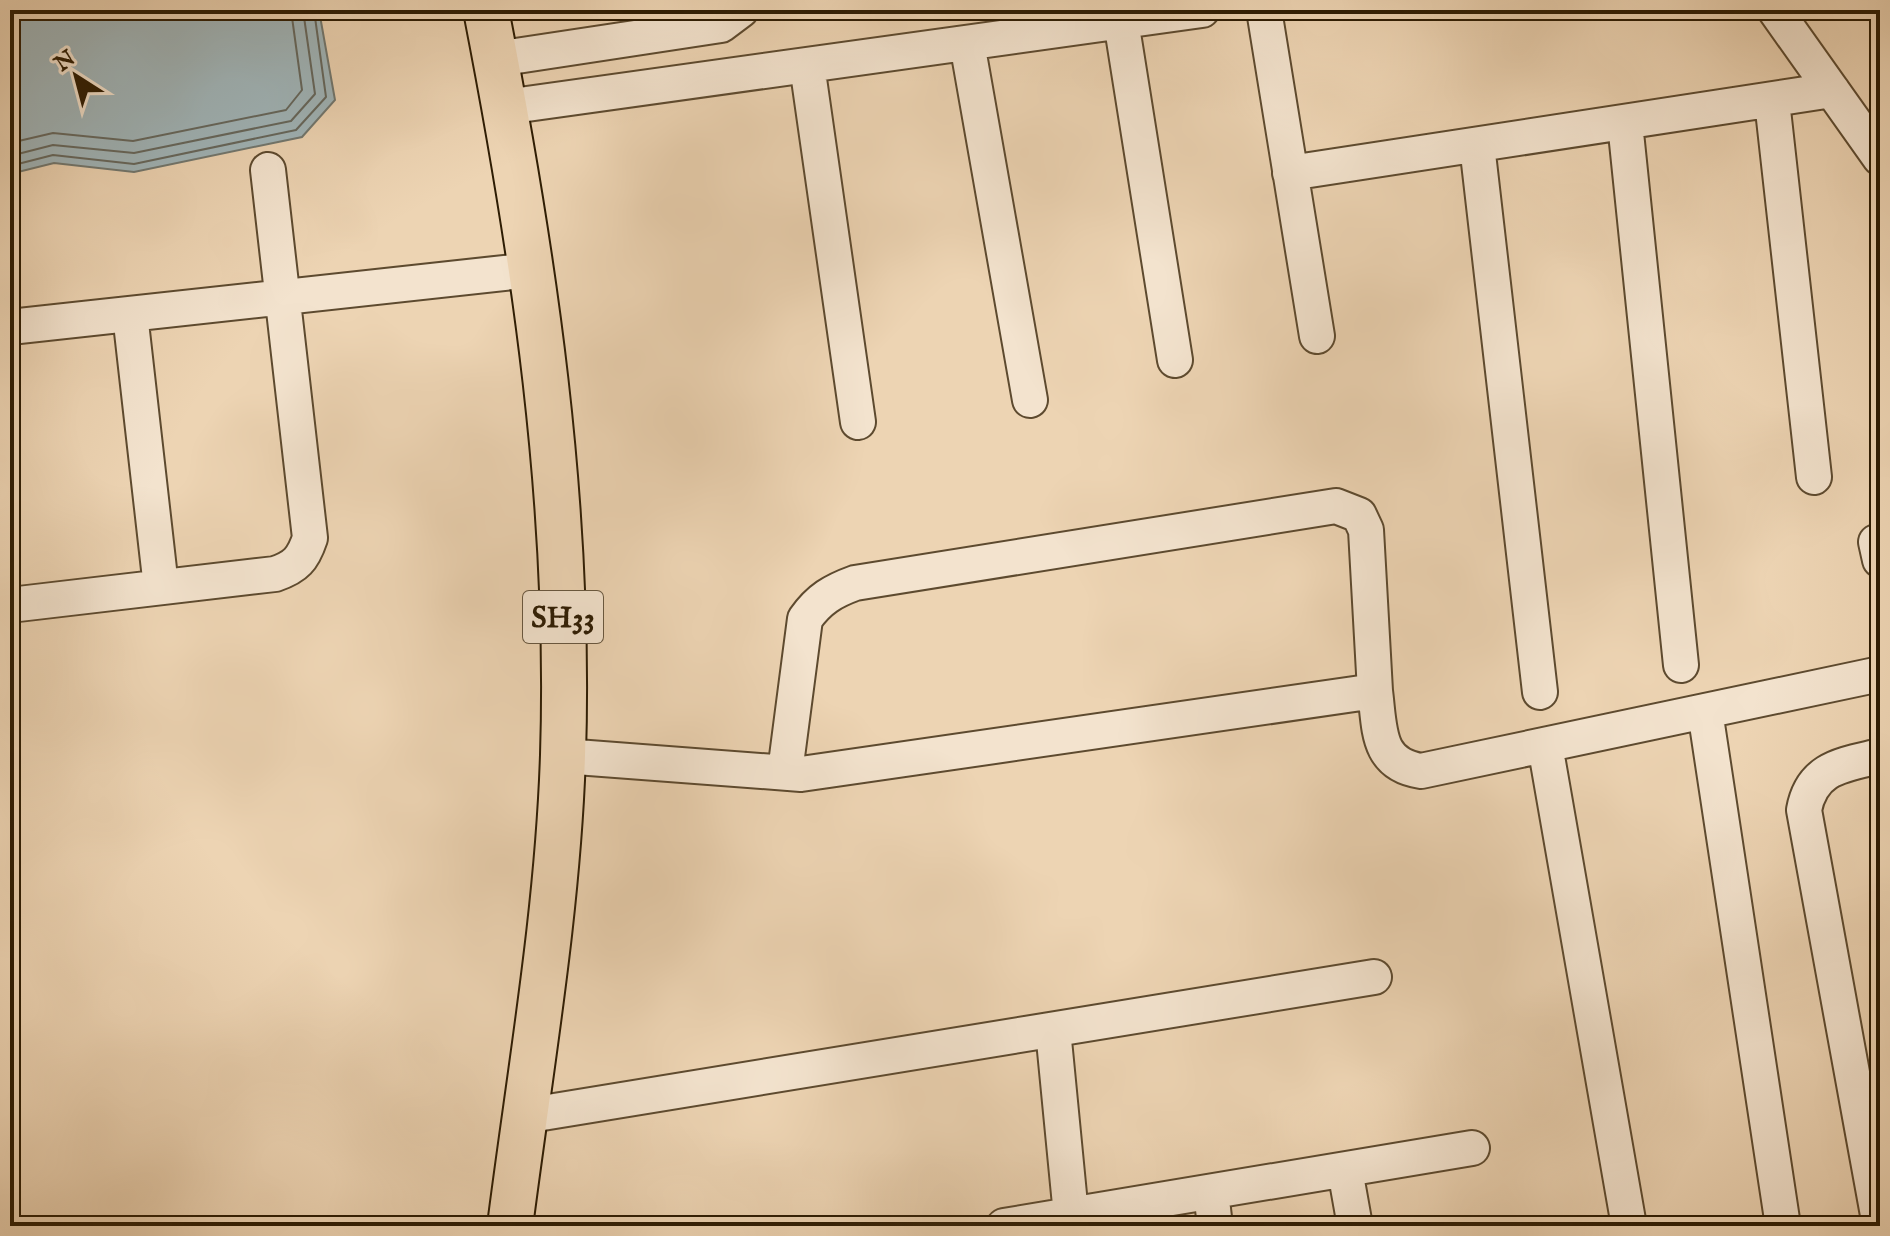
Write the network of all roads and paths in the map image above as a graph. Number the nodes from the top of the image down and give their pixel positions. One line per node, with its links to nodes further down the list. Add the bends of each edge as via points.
1 (486, 10): 8 (main road, SH33)
2 (741, 10): 8 (street, via 721,25)
3 (1202, 10): 6 (street)
4 (1264, 10): 17 (street)
5 (1775, 10): 10 (street)
6 (1121, 21): 7 (street); 23 (street)
7 (967, 43): 9 (street); 24 (street)
8 (496, 59): 12 (main road, SH33)
9 (807, 65): 12 (street); 25 (street)
10 (1832, 90): 11 (street); 15 (street)
11 (1772, 101): 13 (street); 26 (street)
12 (505, 107): 18 (main road, SH33)
13 (1625, 123): 14 (street); 29 (street)
14 (1477, 145): 17 (street); 32 (street)
15 (1880, 158)
16 (268, 170): 19 (street)
17 (1290, 173): 22 (street)
18 (531, 270): 19 (street); 35 (main road, SH33, via 558,512)
19 (285, 297): 20 (street); 27 (street, via 310,538 304,556 275,574)
20 (130, 314): 21 (street); 27 (street)
21 (10, 327)
22 (1317, 336)
23 (1175, 360)
24 (1030, 400)
25 (858, 422)
26 (1814, 477)
27 (161, 587): 28 (street)
28 (10, 605)
29 (1681, 665)
30 (1880, 674): 33 (street)
31 (1375, 691): 34 (street, via 1381,739 1401,768 1421,771); 37 (street, via 801,774); 37 (street, via 1366,530 1359,515 1336,506 855,583 833,591 805,619)
32 (1540, 692)
33 (1705, 711): 34 (street); 50 (street)
34 (1545, 745): 49 (street)
35 (563, 756): 37 (street); 40 (main road, SH33)
36 (1880, 756): 51 (street, via 1820,776 1808,791 1804,810)
37 (785, 772)
38 (1374, 977): 39 (street)
39 (1053, 1030): 40 (street); 44 (street)
40 (524, 1116): 45 (main road, SH33)
41 (1472, 1148): 42 (street)
42 (1345, 1170): 43 (street); 48 (street)
43 (1211, 1192): 44 (street); 47 (street)
44 (1089, 1217): 46 (street)
45 (510, 1226)
46 (1004, 1226)
47 (1215, 1226)
48 (1355, 1226)
49 (1629, 1226)
50 (1783, 1226)
51 (1880, 1226)

